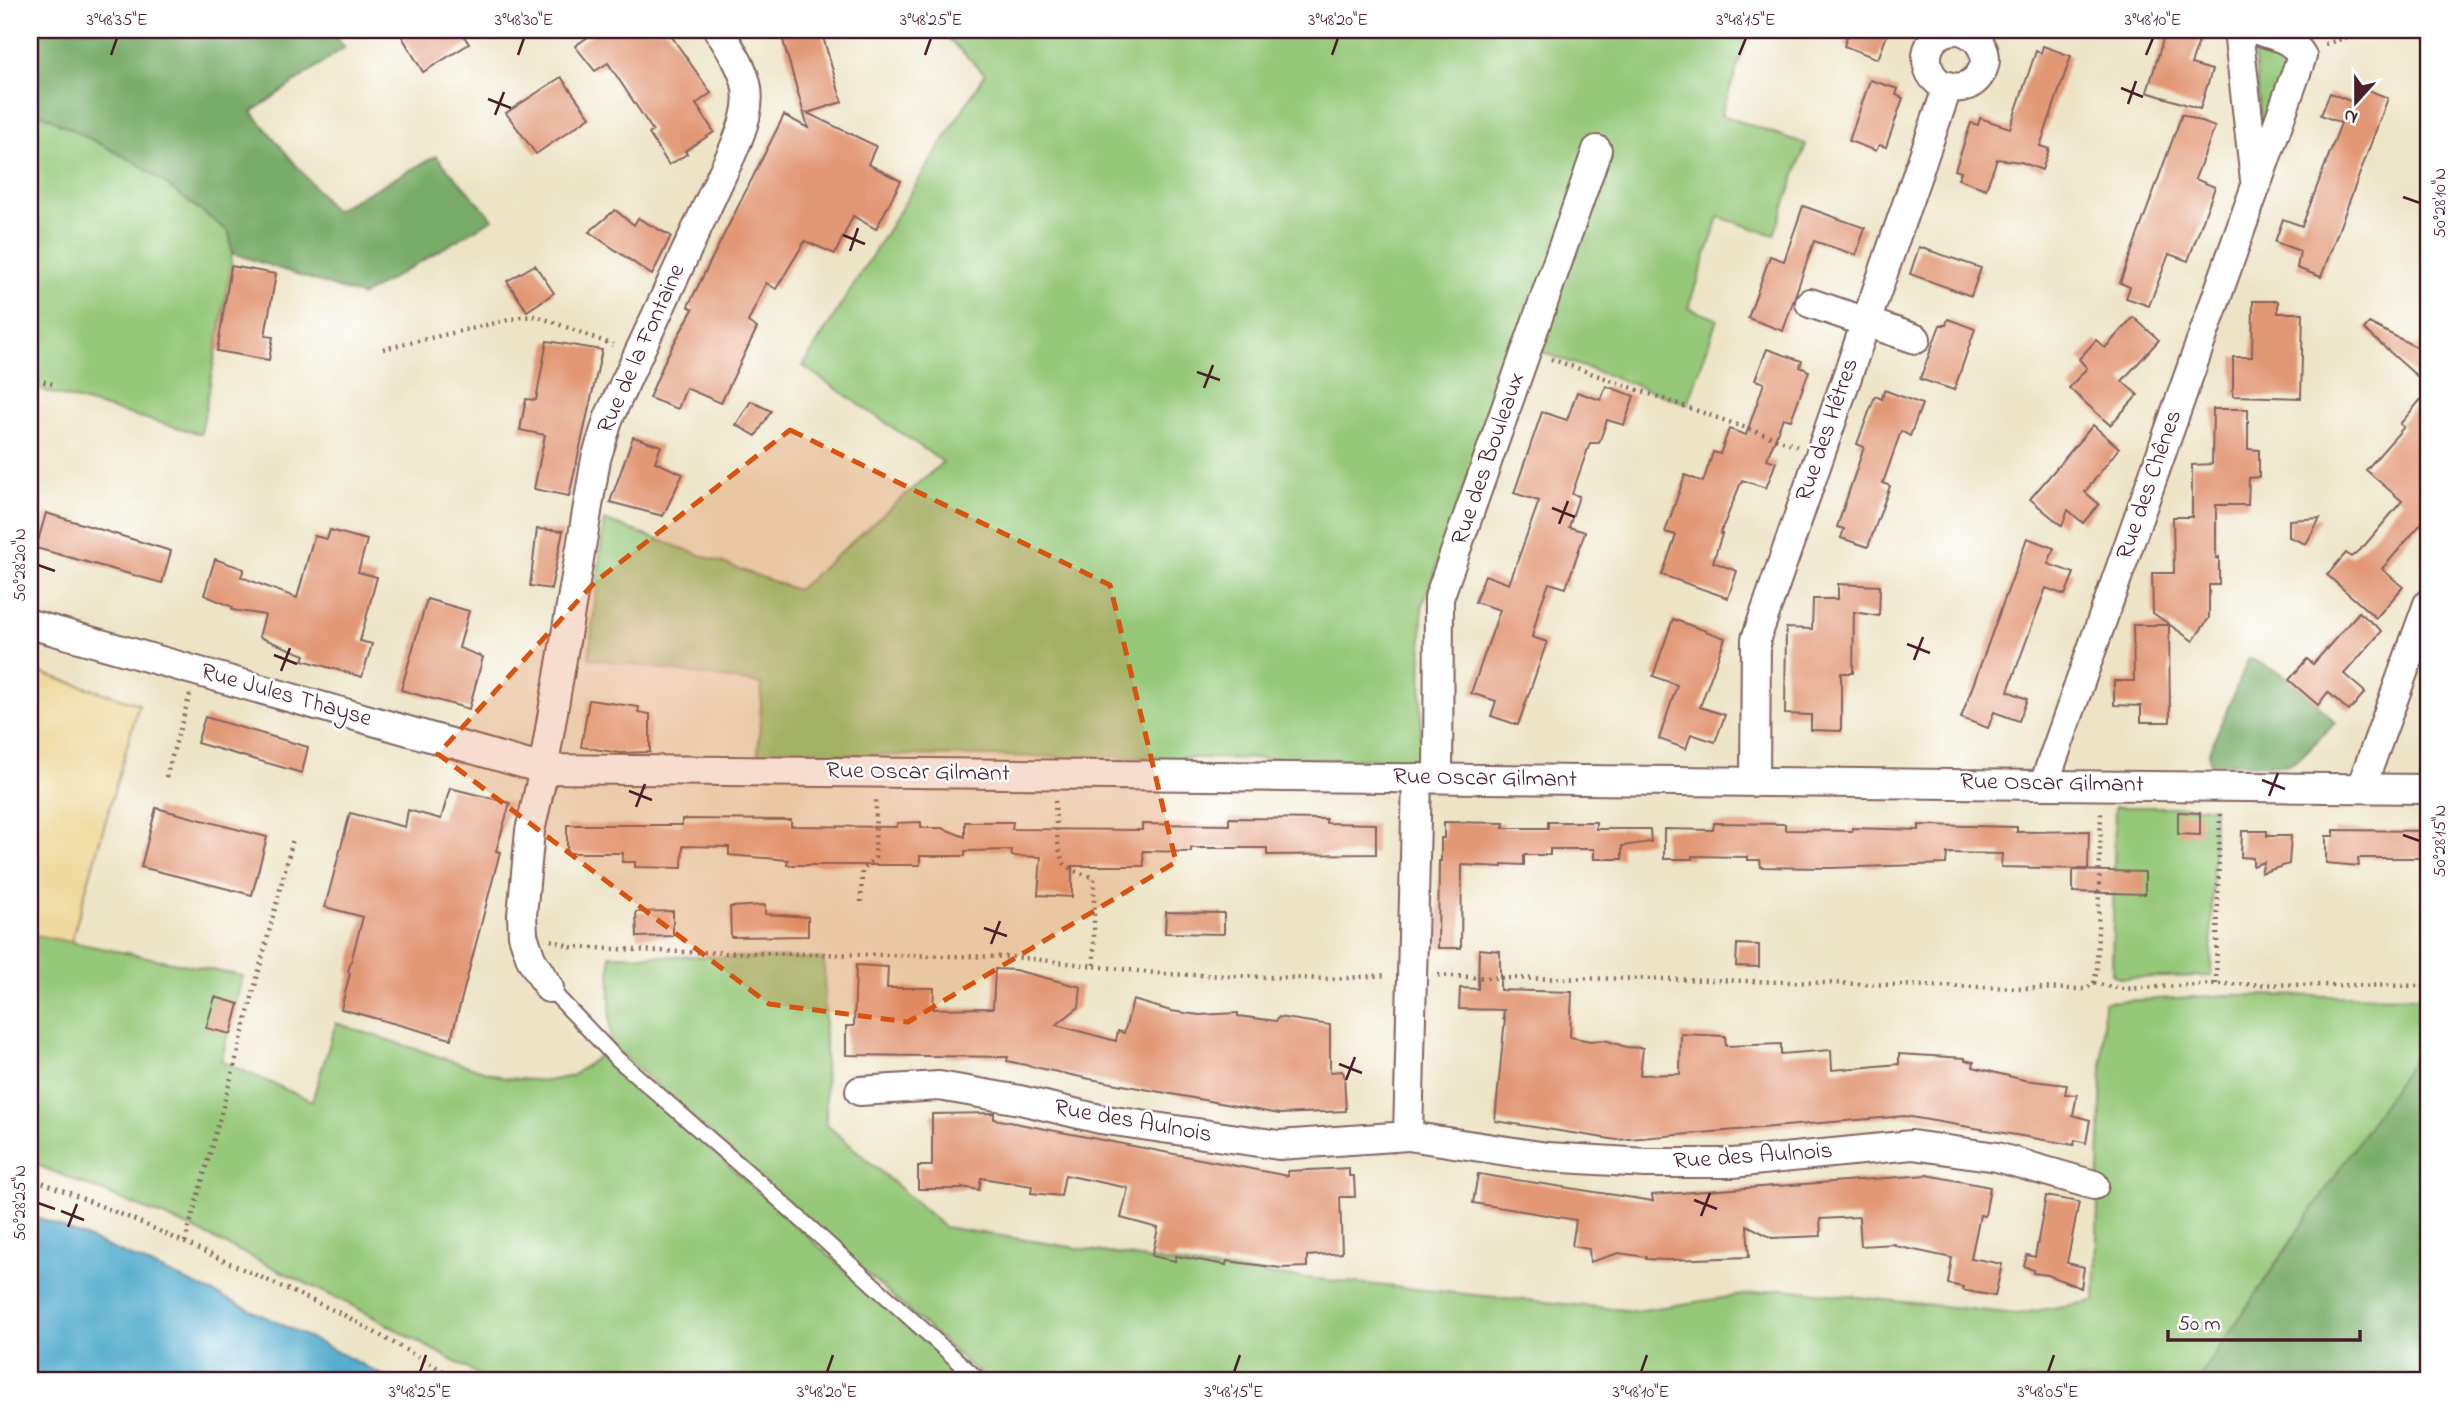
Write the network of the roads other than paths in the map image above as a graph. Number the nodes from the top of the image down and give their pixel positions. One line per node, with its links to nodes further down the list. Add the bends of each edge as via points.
1 (718, 30): 13 (street, Rue de la Fontaine, via 747,80 749,104 738,141 609,416 596,459)
2 (1958, 30): 5 (street, via 1933,40 1927,58 1932,76); 5 (street, via 1969,32 1982,46 1984,64 1967,85)
3 (2238, 30): 7 (street, Rue des Chênes)
4 (2257, 30): 7 (street, Rue des Chênes, via 2297,46 2302,56)
5 (1948, 86): 9 (street, Rue des Hêtres)
6 (1597, 150): 14 (street, Rue des Bouleaux, via 1440,598)
7 (2256, 186): 16 (street, Rue des Chênes)
8 (1810, 303): 9 (street)
9 (1865, 321): 10 (street); 15 (street, Rue des Hêtres, via 1756,639)
10 (1916, 339)
11 (2428, 604): 17 (street)
12 (30, 624): 13 (street, Rue Jules Thayse)
13 (543, 769): 14 (street, Rue Oscar Gilmant); 19 (street, Rue de la Fontaine, via 530,831 522,915 531,959)
14 (1428, 778): 15 (street, Rue Oscar Gilmant); 21 (street, via 1412,974)
15 (1755, 781): 16 (street, Rue Oscar Gilmant)
16 (2044, 784): 17 (street, Rue Oscar Gilmant)
17 (2361, 788): 18 (street, Rue Oscar Gilmant)
18 (2428, 789)
19 (549, 988): 23 (lane, via 614,1056)
20 (860, 1091): 21 (street, Rue des Aulnois, via 939,1086 1100,1119 1279,1145)
21 (1408, 1136): 22 (street, Rue des Aulnois, via 1547,1157 1646,1163 1733,1163 1912,1145 1997,1157)
22 (2094, 1185)
23 (979, 1380)

